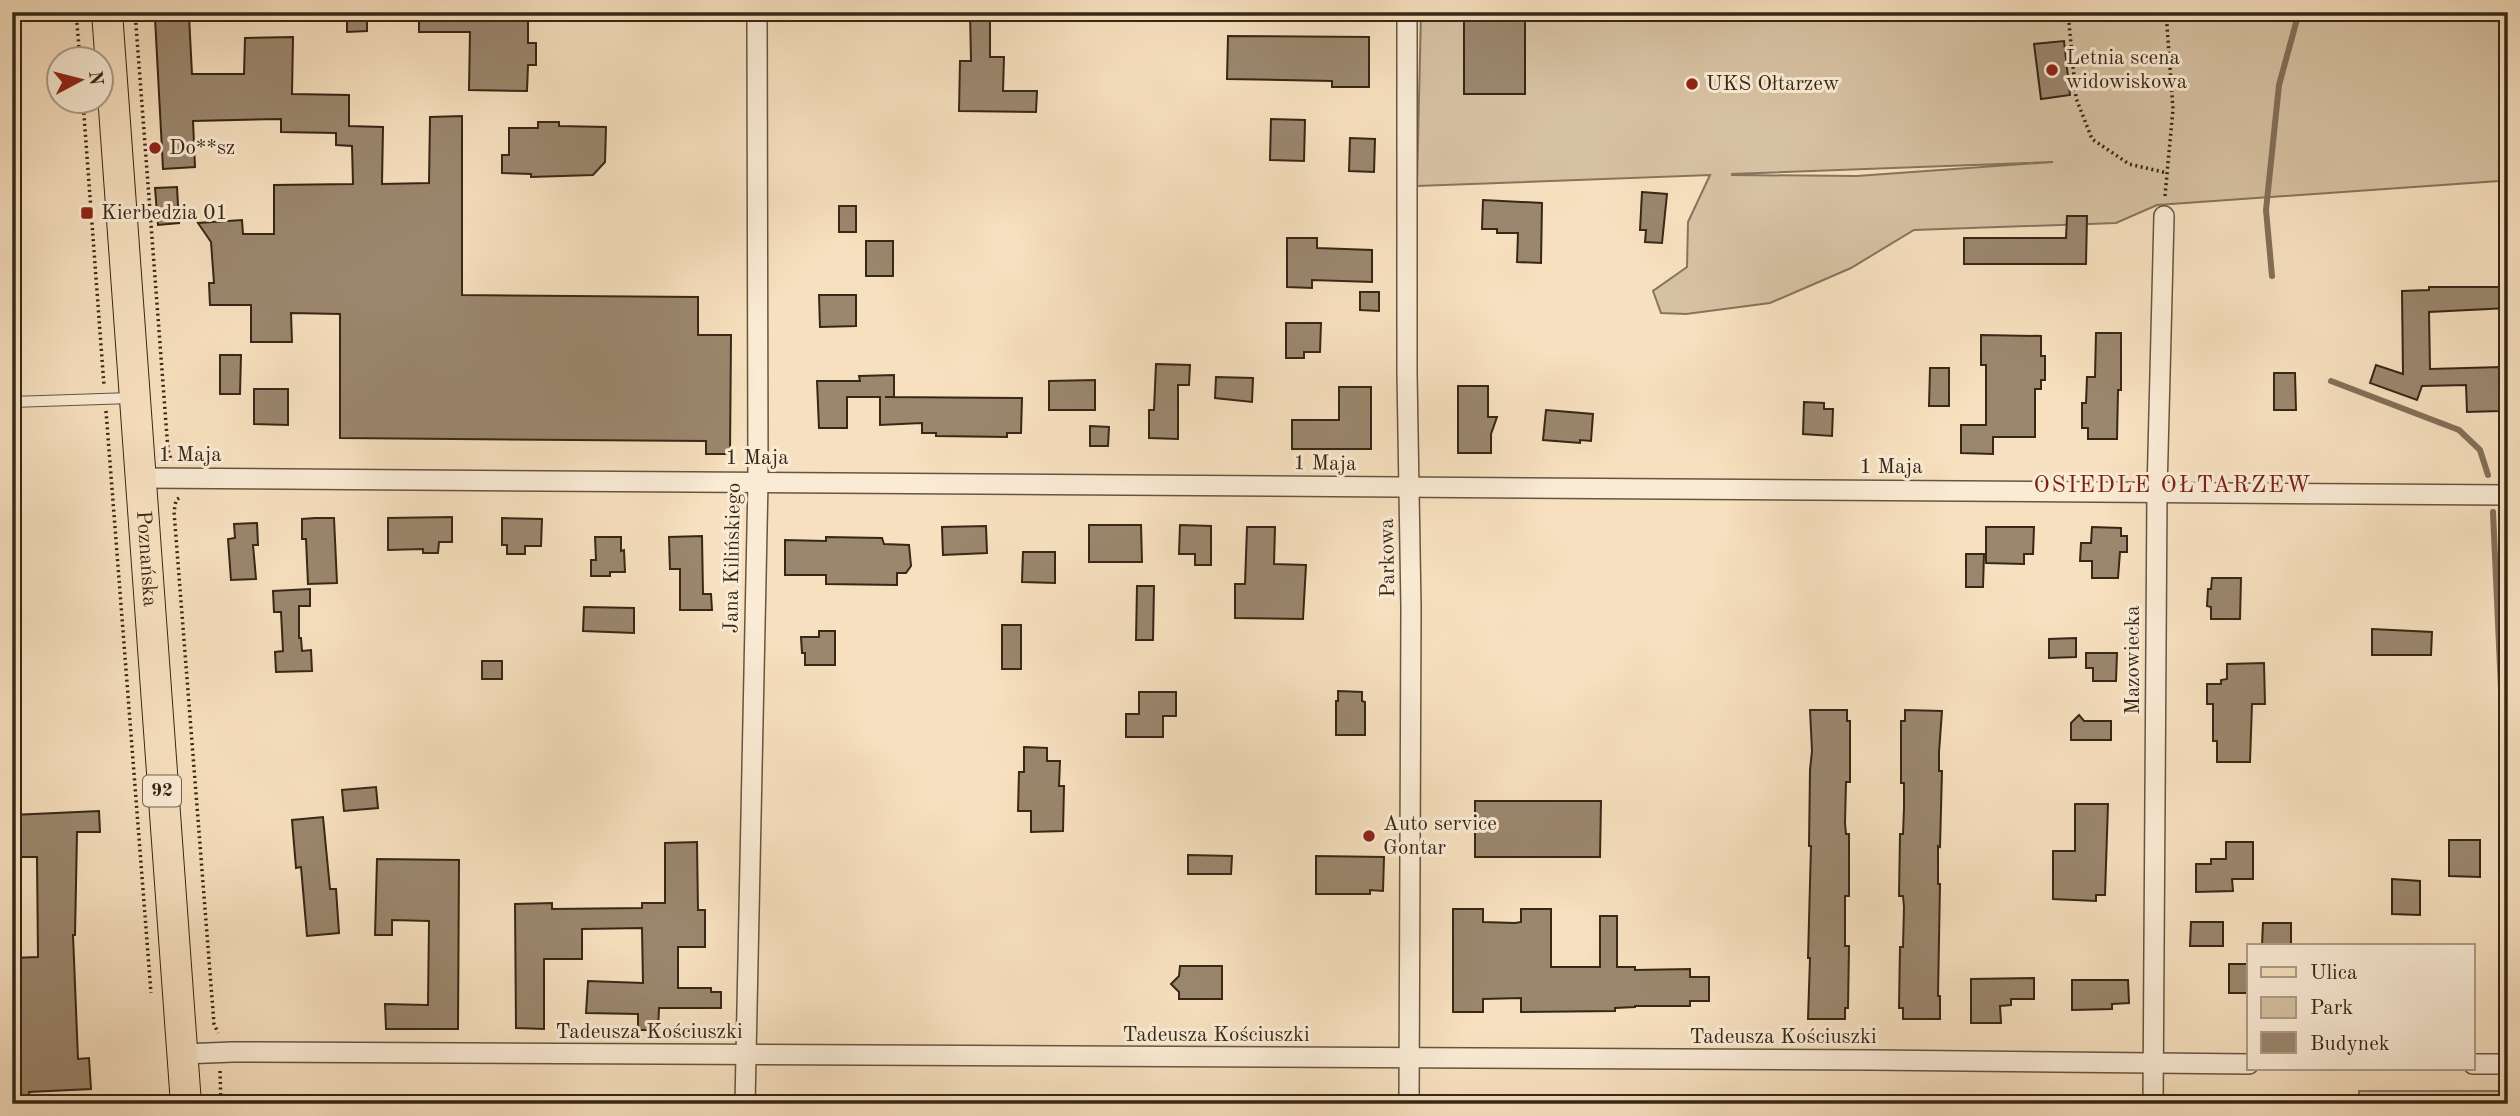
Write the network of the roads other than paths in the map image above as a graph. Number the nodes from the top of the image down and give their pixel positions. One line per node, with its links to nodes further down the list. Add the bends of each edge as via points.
1 (107, 12): 5 (main road, Poznańska / 92)
2 (757, 12): 8 (street, Jana Kilińskiego)
3 (1406, 12): 9 (street, Parkowa)
4 (2164, 216): 10 (street, Mazowiecka)
5 (135, 398): 6 (lane); 7 (main road, Poznańska / 92)
6 (12, 402)
7 (141, 478): 8 (street, 1 Maja); 12 (main road, Poznańska / 92)
8 (758, 481): 9 (street, 1 Maja); 13 (street, Jana Kilińskiego)
9 (1410, 487): 10 (street, 1 Maja); 14 (street, Parkowa)
10 (2157, 492): 11 (street, 1 Maja); 15 (street, Mazowiecka)
11 (2508, 495)
12 (182, 1054): 13 (street, Tadeusza Kościuszki); 19 (main road, Poznańska / 92)
13 (745, 1055): 14 (street, Tadeusza Kościuszki); 20 (street, Jana Kilińskiego)
14 (1409, 1058): 15 (street, Tadeusza Kościuszki); 21 (street, Parkowa)
15 (2154, 1064): 16 (street, Tadeusza Kościuszki); 22 (street, Mazowiecka)
16 (2247, 1064)
17 (2474, 1064): 18 (street)
18 (2508, 1065)
19 (186, 1104)
20 (745, 1104)
21 (1409, 1104)
22 (2153, 1104)

